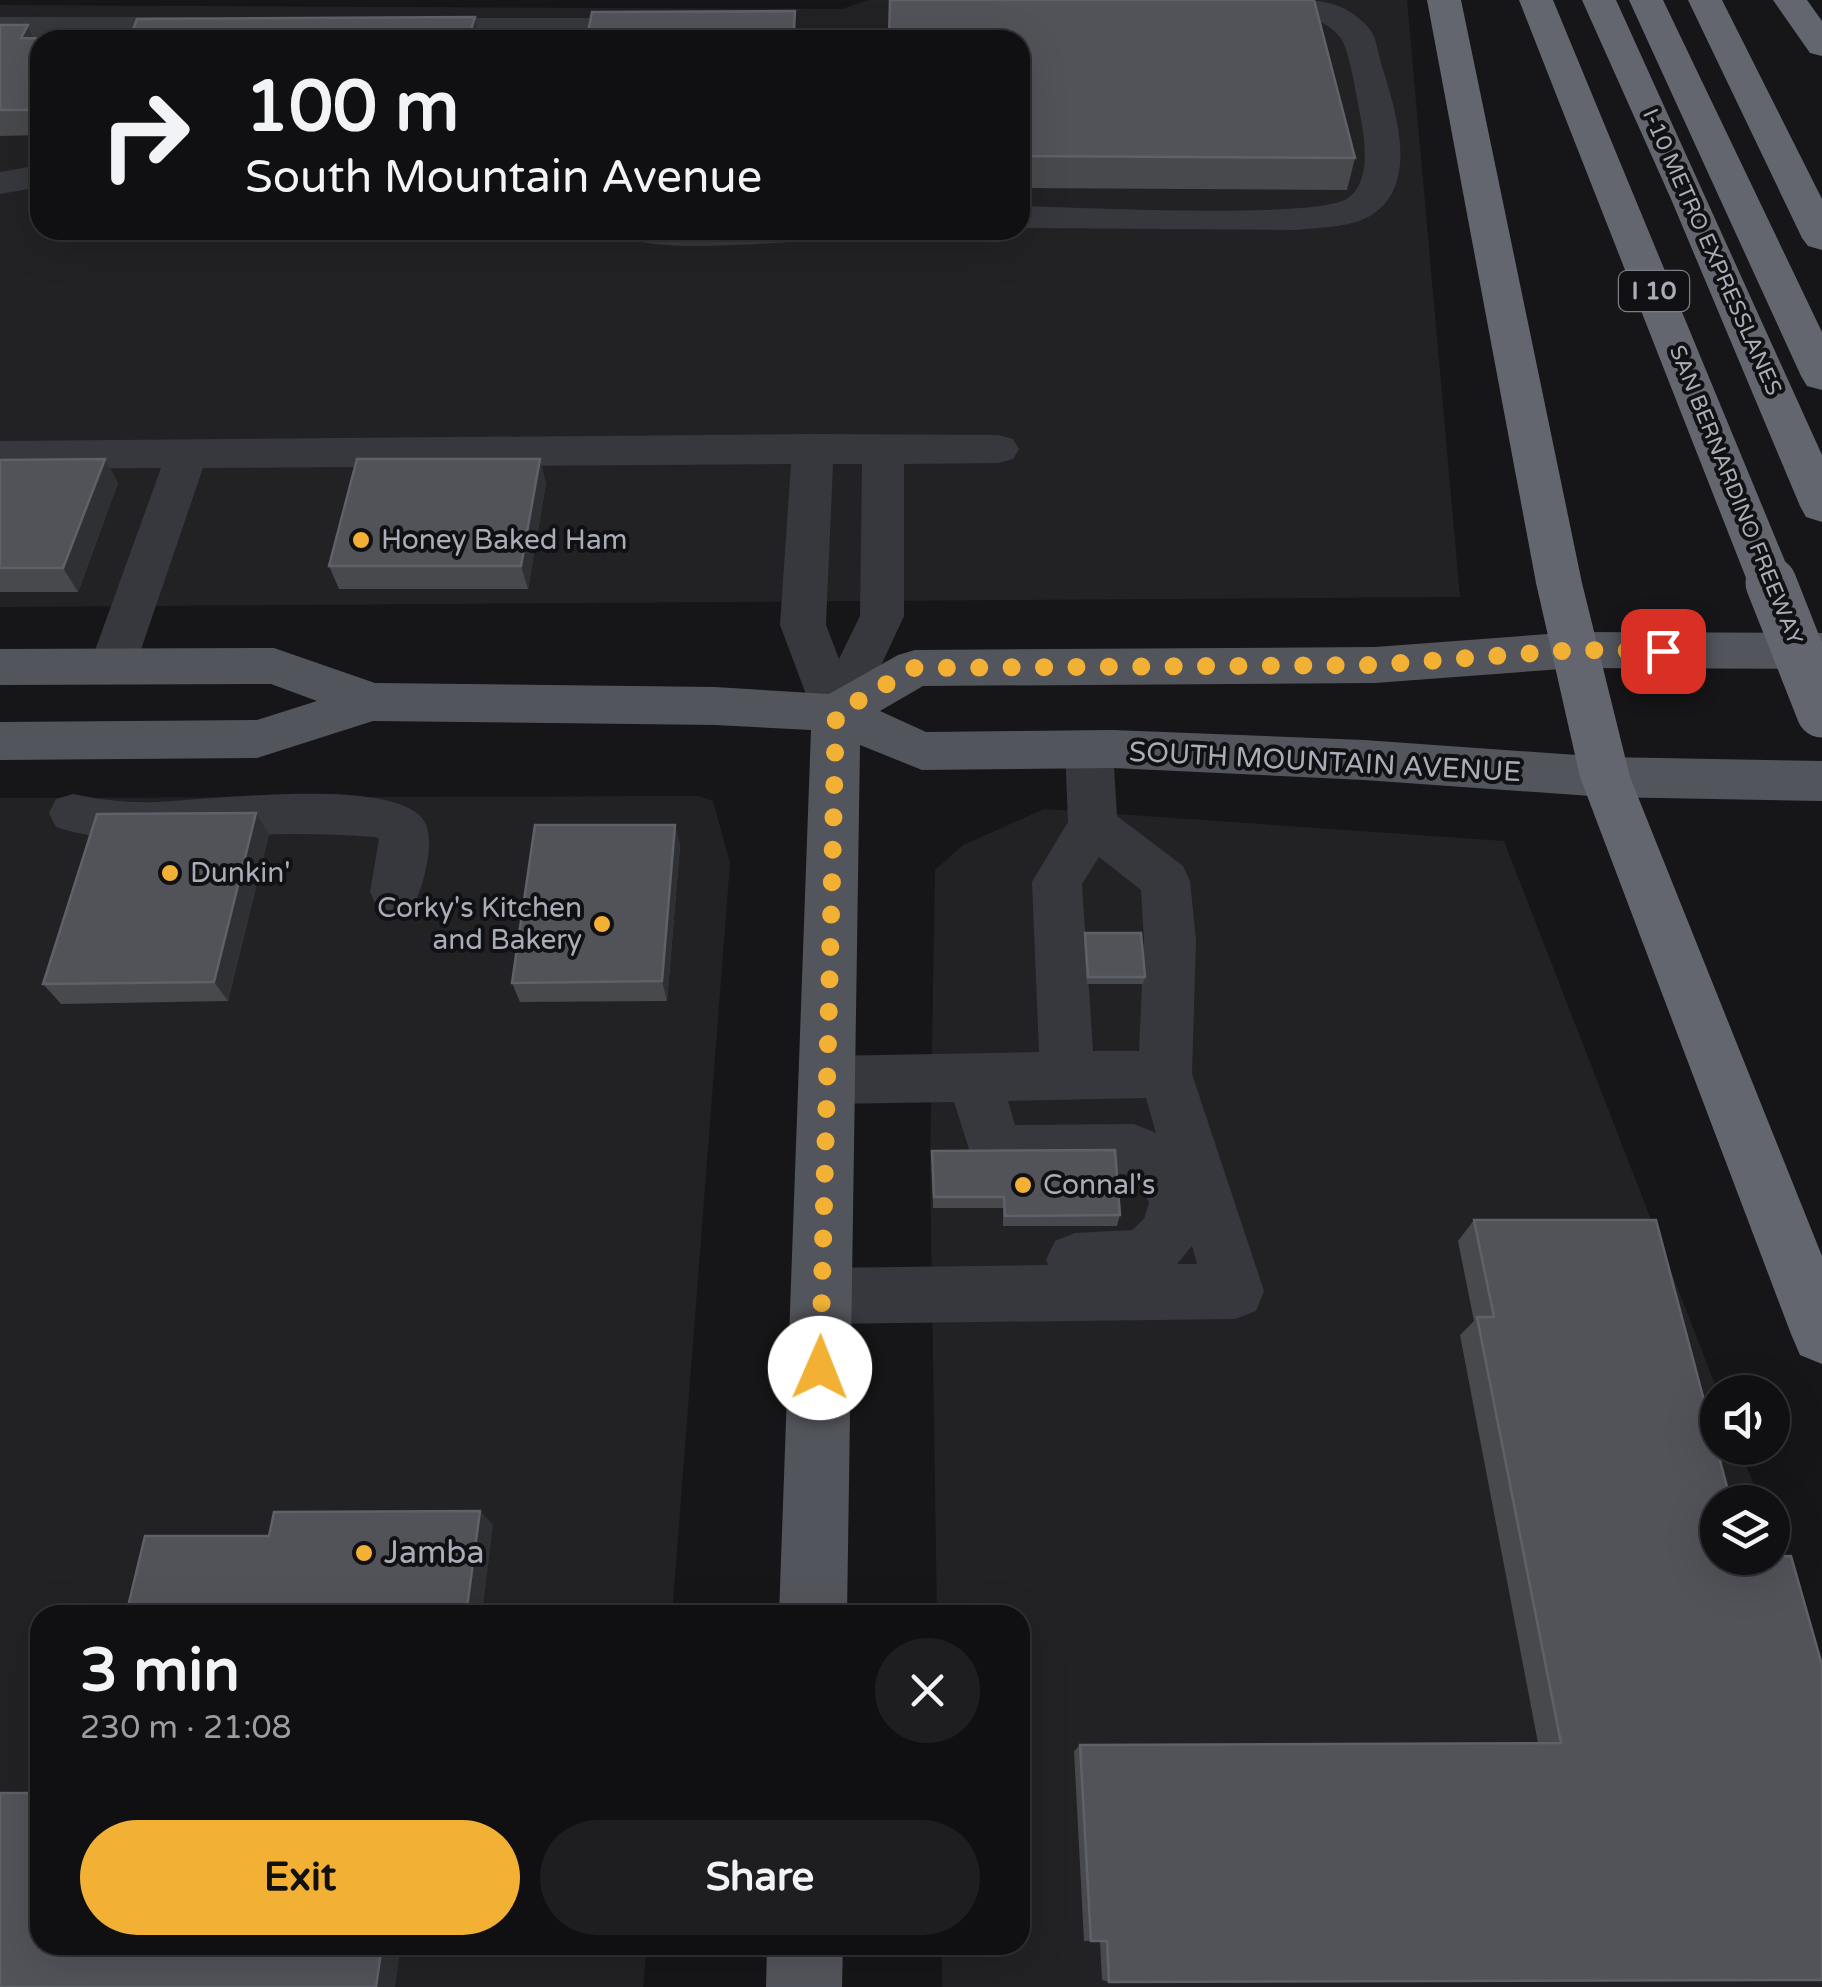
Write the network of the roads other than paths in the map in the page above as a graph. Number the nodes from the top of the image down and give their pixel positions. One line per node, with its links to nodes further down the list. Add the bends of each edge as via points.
1 (1308, 0): 17 (lane, via 1356,33 1382,144 1378,183 1360,207 1275,219)
2 (1444, 0): 26 (highway)
3 (1536, 0): 31 (highway, SAN BERNARDINO FREEWAY / I 10, bridge)
4 (1599, 0): 25 (highway, I-10 METRO EXPRESSLANES)
5 (1646, 0): 19 (highway, I-10 METRO EXPRESSLANES)
6 (1684, 0): 14 (highway)
7 (1705, 0): 14 (highway)
8 (1790, 0): 13 (highway)
9 (0, 27): 10 (lane)
10 (240, 27)
11 (379, 28): 12 (lane)
12 (695, 28)
13 (1822, 46)
14 (1790, 173): 18 (highway)
15 (30, 178): 16 (lane)
16 (0, 183)
17 (1030, 217)
18 (1822, 238)
19 (1822, 376)
20 (813, 448): 21 (lane); 23 (lane); 32 (lane, via 803,625)
21 (883, 448): 22 (lane); 32 (lane, via 882,616)
22 (998, 448)
23 (187, 453): 24 (lane); 28 (lane)
24 (0, 454)
25 (1822, 506)
26 (1576, 650): 27 (main road); 32 (main road, via 1374,665 914,668); 35 (highway)
27 (1822, 651)
28 (112, 667): 29 (main road, SOUTH MOUNTAIN AVENUE); 30 (main road, SOUTH MOUNTAIN AVENUE, via 274,666)
29 (0, 668)
30 (373, 702): 32 (main road, SOUTH MOUNTAIN AVENUE); 33 (main road, SOUTH MOUNTAIN AVENUE, via 257,739)
31 (1822, 712)
32 (836, 714): 34 (main road, SOUTH MOUNTAIN AVENUE, via 922,751); 43 (main road)
33 (0, 742)
34 (1089, 750): 35 (main road, SOUTH MOUNTAIN AVENUE); 38 (lane)
35 (1605, 778): 36 (main road, SOUTH MOUNTAIN AVENUE); 46 (highway)
36 (1822, 780)
37 (74, 813): 39 (lane, via 135,822 388,818 406,832)
38 (1093, 825): 40 (lane, via 1165,881); 41 (lane, via 1057,882)
39 (395, 892)
40 (1165, 1074): 41 (lane); 44 (lane, via 1235,1291)
41 (1067, 1077): 42 (lane)
42 (974, 1078): 43 (lane); 44 (lane, via 996,1150 1134,1149 1161,1167 1177,1203 1168,1234 1144,1257 985,1262)
43 (827, 1080): 45 (main road)
44 (944, 1293): 45 (lane)
45 (821, 1296): 47 (main road)
46 (1822, 1334)
47 (813, 1605)
48 (805, 1955): 49 (main road)
49 (804, 1987)

